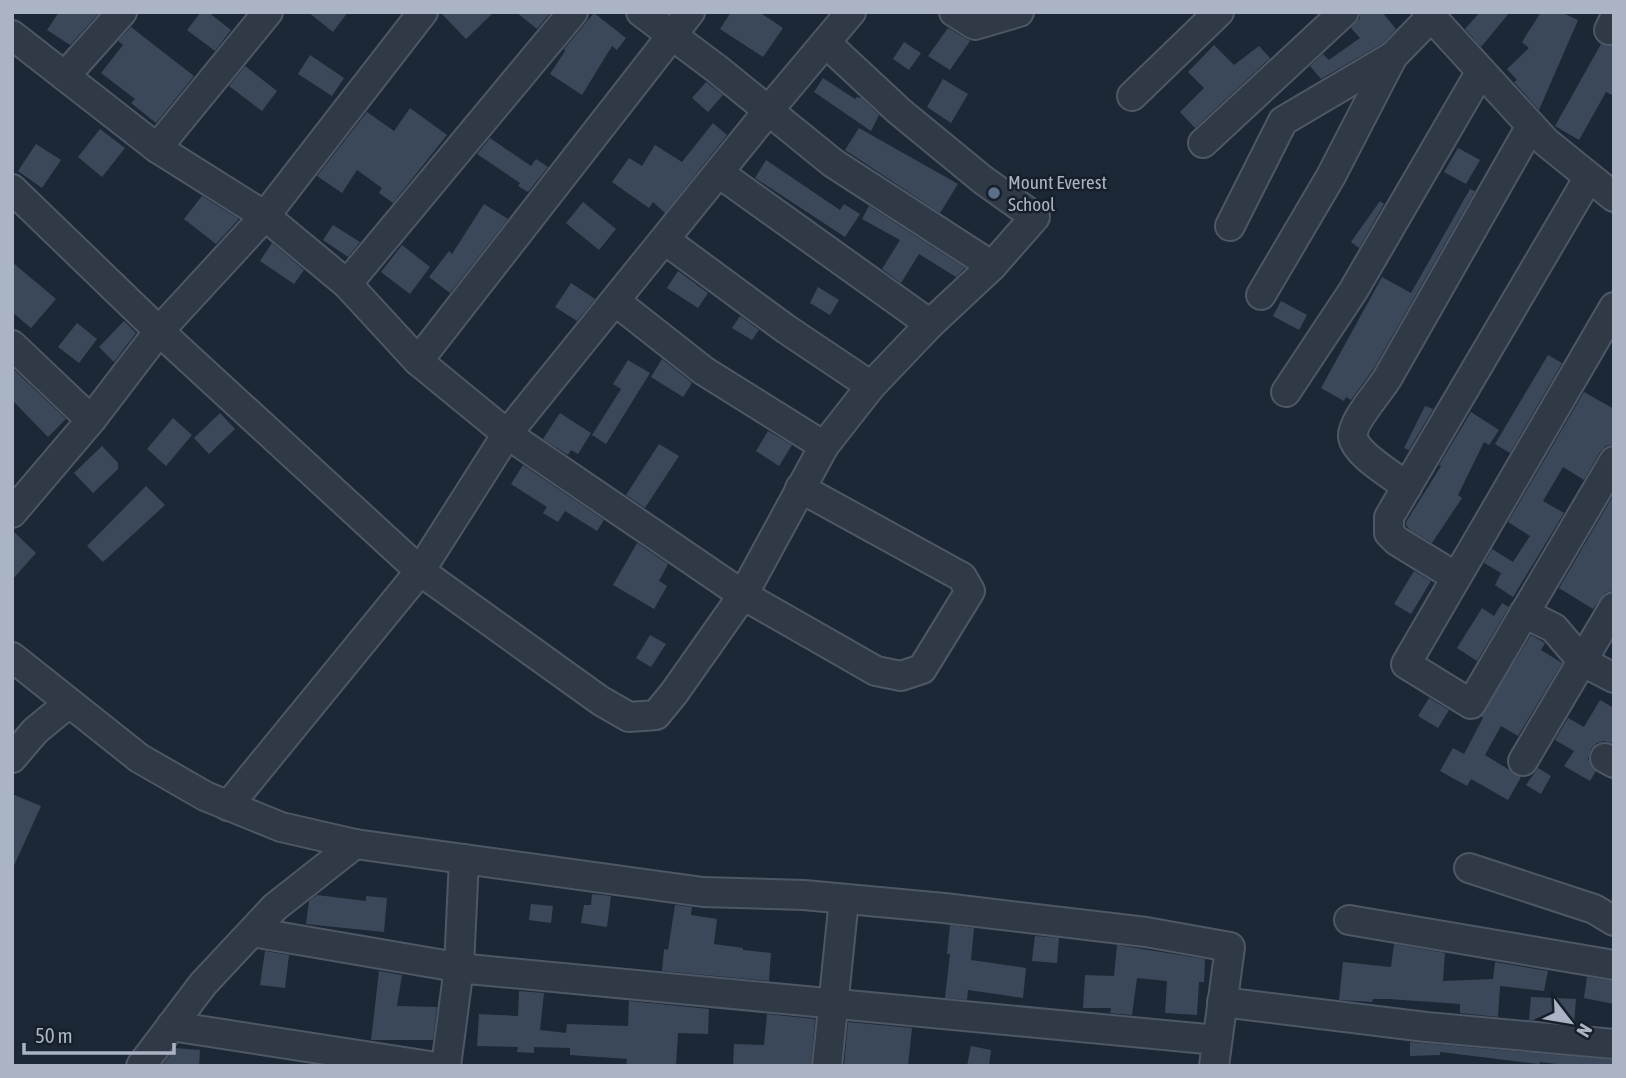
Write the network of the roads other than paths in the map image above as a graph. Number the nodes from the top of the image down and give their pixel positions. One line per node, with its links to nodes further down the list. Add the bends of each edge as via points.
1 (122, 12): 18 (street)
2 (268, 12): 23 (street)
3 (424, 12): 28 (street)
4 (573, 12): 32 (street)
5 (641, 12): 14 (street)
6 (690, 12): 14 (street)
7 (851, 12): 15 (street)
8 (954, 12): 9 (street, via 975,25)
9 (1019, 12)
10 (1219, 12): 19 (street)
11 (1344, 12): 22 (street)
12 (1429, 15): 16 (street); 17 (street)
13 (12, 35): 18 (street)
14 (672, 35): 20 (street); 39 (street)
15 (826, 43): 20 (street); 31 (street, via 899,111 1035,217)
16 (1392, 56): 29 (street, via 1283,121); 33 (street, via 1331,176)
17 (1481, 71): 21 (street); 41 (street, via 1353,291)
18 (65, 76): 23 (street)
19 (1132, 96)
20 (768, 111): 24 (street); 31 (street, via 833,163)
21 (1531, 125): 25 (street); 46 (street, via 1352,433 1362,454)
22 (1203, 143)
23 (157, 148): 28 (street)
24 (719, 173): 30 (street); 36 (street)
25 (1589, 177): 27 (street); 46 (street)
26 (12, 189): 37 (street)
27 (1614, 197)
28 (265, 216): 32 (street); 37 (street)
29 (1230, 226)
30 (665, 240): 34 (street); 40 (street)
31 (992, 266): 36 (street)
32 (347, 284): 39 (street)
33 (1261, 295)
34 (615, 301): 43 (street); 44 (street, via 704,371)
35 (1614, 307): 50 (street)
36 (930, 324): 40 (street)
37 (159, 331): 42 (street); 49 (street)
38 (12, 345): 42 (street)
39 (418, 361): 43 (street)
40 (871, 386): 44 (street)
41 (1286, 391)
42 (91, 420): 48 (street)
43 (507, 434): 49 (street); 51 (street)
44 (824, 446): 47 (street)
45 (1614, 461): 53 (street)
46 (1407, 486): 50 (street, via 1389,517 1390,533)
47 (800, 488): 51 (street); 51 (street, via 962,577 970,592 922,669 901,676 876,671)
48 (12, 513)
49 (420, 571): 51 (street, via 629,717 656,715); 60 (street)
50 (1456, 577): 53 (street, via 1406,664 1471,704)
51 (743, 595)
52 (1614, 607): 55 (street)
53 (1524, 613): 55 (street, via 1554,628)
54 (12, 657): 57 (street)
55 (1583, 662): 56 (street); 59 (street)
56 (1614, 678)
57 (69, 703): 58 (street); 60 (street, via 139,758)
58 (12, 758)
59 (1523, 761)
60 (228, 806): 61 (street, via 281,827)
61 (355, 844): 62 (street); 67 (street, via 275,907)
62 (470, 860): 64 (street, via 703,892); 69 (street)
63 (1469, 868): 66 (street, via 1594,909)
64 (844, 899): 70 (street, via 1054,920 1230,947); 71 (street)
65 (1349, 920): 68 (street)
66 (1614, 921)
67 (252, 932): 69 (street); 72 (street)
68 (1614, 965)
69 (464, 968): 71 (street); 77 (street); 78 (street)
70 (1222, 1002): 73 (street); 74 (street)
71 (833, 1004): 74 (street); 79 (street)
72 (171, 1026): 75 (street); 76 (street)
73 (1614, 1044)
74 (1215, 1053)
75 (141, 1066)
76 (430, 1066)
77 (446, 1066)
78 (458, 1066)
79 (827, 1066)

